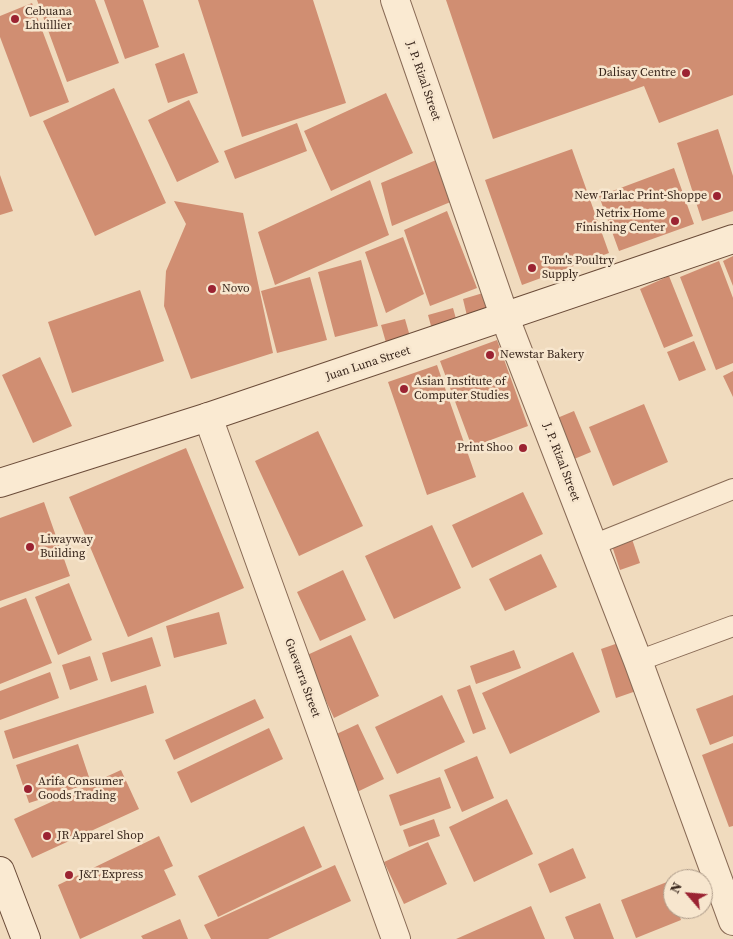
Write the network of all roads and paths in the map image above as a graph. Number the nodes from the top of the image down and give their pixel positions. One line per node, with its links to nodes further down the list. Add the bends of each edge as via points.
1 (395, 0): 3 (street, J. P. Rizal Street)
2 (733, 239): 3 (street, Juan Luna Street)
3 (505, 318): 4 (street, Juan Luna Street); 7 (street, J. P. Rizal Street)
4 (208, 417): 5 (street, Juan Luna Street); 13 (street, Guevarra Street)
5 (0, 483)
6 (733, 489): 7 (lane)
7 (593, 544): 9 (street, J. P. Rizal Street)
8 (733, 626): 9 (lane)
9 (638, 661): 11 (street, J. P. Rizal Street)
10 (0, 871): 12 (street)
11 (733, 922)
12 (26, 939)
13 (396, 939)

